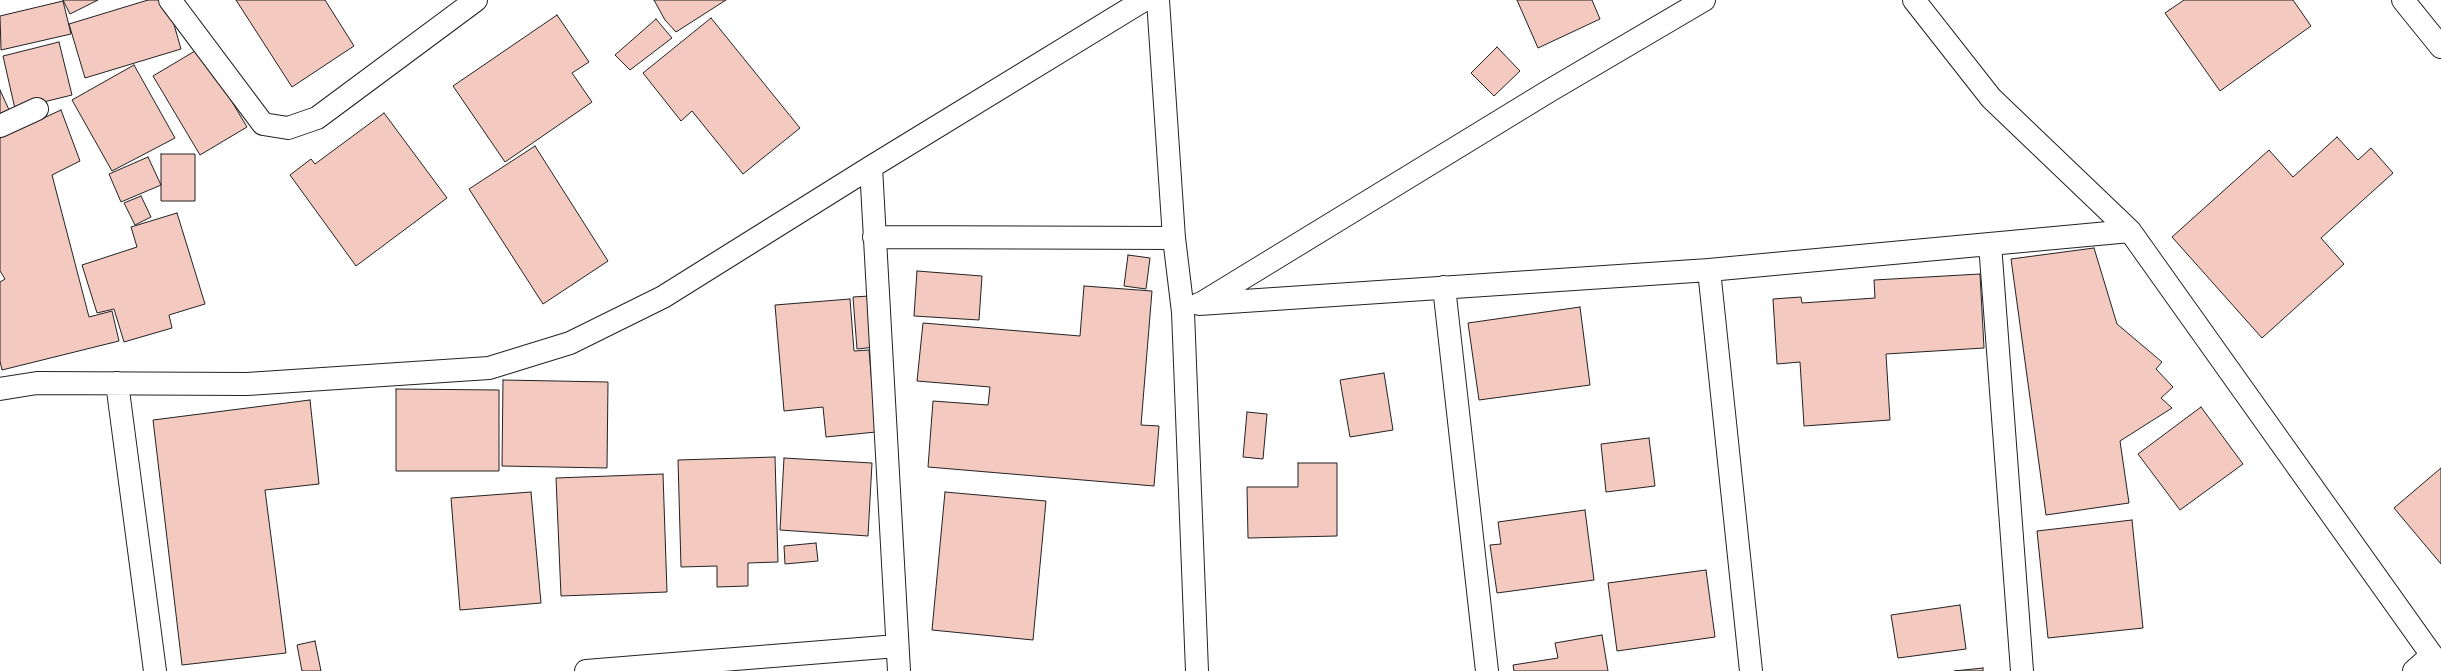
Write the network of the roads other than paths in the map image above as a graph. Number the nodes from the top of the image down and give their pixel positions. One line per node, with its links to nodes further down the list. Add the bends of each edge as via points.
1 (170, 0): 2 (street, via 263,124 288,128 317,118)
2 (476, 0)
3 (1144, 0): 11 (street)
4 (1158, 0): 14 (street)
5 (1704, 0): 18 (street, via 1548,91)
6 (1914, 0): 12 (street, via 1991,98)
7 (2403, 0): 8 (street)
8 (2441, 47)
9 (37, 108): 10 (street)
10 (0, 126)
11 (871, 167): 13 (street); 19 (street, via 664,297 570,343 489,368 247,384)
12 (2130, 231): 15 (street); 22 (street)
13 (874, 237): 14 (street); 21 (street)
14 (1174, 238): 18 (street)
15 (1990, 244): 16 (street); 30 (street)
16 (1709, 270): 17 (street); 29 (street)
17 (1444, 287): 18 (street); 28 (street)
18 (1191, 308): 27 (street)
19 (117, 383): 20 (street, via 36,383); 24 (street)
20 (0, 389)
21 (897, 646): 23 (street); 26 (street)
22 (2436, 662): 31 (street)
23 (640, 669): 25 (street)
24 (156, 671)
25 (586, 671)
26 (899, 671)
27 (1197, 671)
28 (1487, 671)
29 (1751, 671)
30 (2022, 671)
31 (2414, 671)

